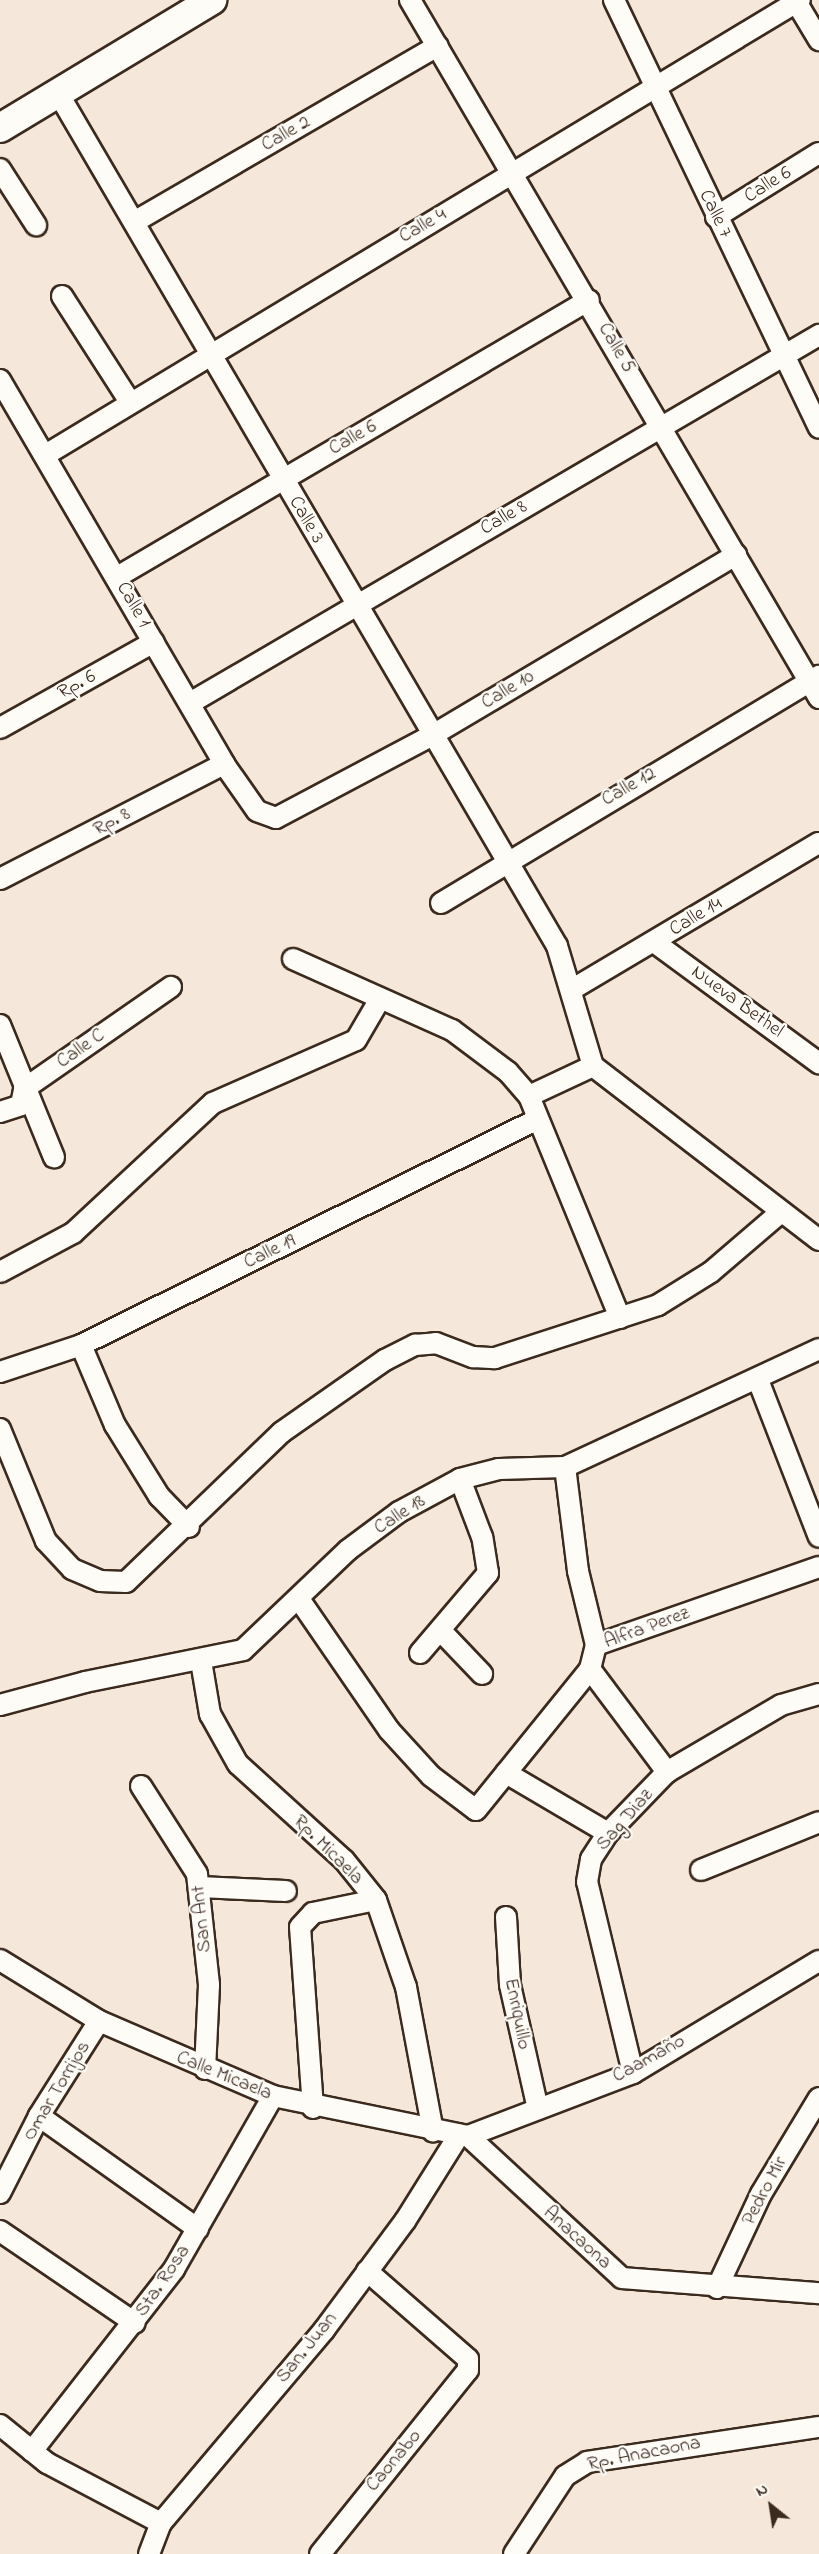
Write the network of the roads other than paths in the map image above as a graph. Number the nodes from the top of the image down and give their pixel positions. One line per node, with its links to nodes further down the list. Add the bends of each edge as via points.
1 (212, 0): 8 (street)
2 (410, 0): 6 (street, Calle 5)
3 (614, 0): 7 (street, Calle 7)
4 (797, 1): 5 (street); 7 (street, Calle 4)
5 (819, 40)
6 (438, 46): 12 (street, Calle 5); 14 (street, Calle 2)
7 (655, 84): 12 (street, Calle 4); 13 (street, Calle 7)
8 (58, 93): 9 (street); 14 (street, Calle 3)
9 (0, 128)
10 (819, 153): 13 (street, Calle 6)
11 (0, 170): 15 (street)
12 (515, 173): 17 (street, Calle 5); 19 (street, Calle 4)
13 (716, 217): 20 (street, Calle 7)
14 (134, 222): 19 (street, Calle 3)
15 (36, 225)
16 (62, 296): 22 (street)
17 (589, 300): 23 (street, Calle 5); 26 (street, Calle 6)
18 (819, 335): 20 (street, Calle 8)
19 (210, 353): 22 (street, Calle 4); 26 (street, Calle 3)
20 (785, 355): 23 (street, Calle 8); 24 (street, Calle 7)
21 (0, 380): 25 (street, Calle 1)
22 (130, 402): 25 (street, Calle 4)
23 (661, 426): 27 (street, Calle 5); 29 (street, Calle 8)
24 (819, 427)
25 (47, 454): 28 (street, Calle 1)
26 (283, 480): 28 (street, Calle 6); 29 (street, Calle 3)
27 (736, 555): 31 (street, Calle 5); 34 (street, Calle 10)
28 (117, 577): 30 (street, Calle 1)
29 (356, 605): 32 (street, Calle 8); 34 (street, Calle 3)
30 (154, 642): 32 (street, Calle 1); 33 (street, Rp. 6)
31 (816, 685): 38 (street, Calle 12)
32 (190, 703): 35 (street, Calle 1)
33 (0, 728)
34 (431, 736): 36 (street, Calle 10); 38 (street, Calle 3)
35 (224, 764): 36 (street, Calle 1, via 257,811); 39 (street, Rp. 8)
36 (276, 818)
37 (819, 843): 41 (street, Calle 14)
38 (507, 859): 40 (street, Calle 12); 44 (street, Calle 3, via 557,946)
39 (0, 879)
40 (441, 903)
41 (654, 942): 44 (street, Calle 14); 47 (street, Nueva Bethel)
42 (293, 959): 45 (street)
43 (171, 987): 49 (street, Calle C)
44 (571, 990): 48 (street, Calle 3)
45 (380, 999): 50 (street, via 452,1030); 56 (street, via 356,1040 213,1103 73,1233)
46 (0, 1025): 49 (street)
47 (819, 1063)
48 (593, 1066): 50 (street); 54 (street)
49 (24, 1089): 51 (street, Calle C, via 24,1103); 53 (street)
50 (529, 1096): 52 (street)
51 (0, 1112)
52 (536, 1120): 57 (street); 58 (street, Calle 19)
53 (54, 1157)
54 (782, 1212): 55 (street); 57 (street, via 711,1272 658,1305)
55 (819, 1240)
56 (0, 1272)
57 (620, 1318): 65 (street, via 495,1358 473,1357 436,1343 415,1345 342,1387 282,1432)
58 (81, 1346): 60 (street, Calle 19); 65 (street, via 130,1450 159,1496)
59 (819, 1349): 61 (street, Calle 18)
60 (0, 1372)
61 (758, 1380): 63 (street, Calle 18, via 661,1418); 66 (street)
62 (0, 1430): 65 (street, via 46,1541 72,1569 100,1581 126,1582)
63 (565, 1467): 64 (street, Calle 18, via 499,1469); 70 (street, via 578,1570)
64 (460, 1479): 68 (street, Calle 18, via 390,1518); 69 (street, via 488,1554 488,1574)
65 (189, 1527)
66 (819, 1537)
67 (819, 1567): 70 (street, Alfra Perez)
68 (299, 1599): 72 (street, Calle 18, via 243,1650); 78 (street, Alfra Perez, via 389,1730 471,1810 480,1808)
69 (441, 1630): 71 (street); 74 (street)
70 (596, 1645): 73 (street, Alfra Perez)
71 (420, 1653)
72 (201, 1661): 76 (street, Calle 18, via 85,1682); 85 (street, Rp. Micaela, via 210,1714 237,1764 344,1860)
73 (590, 1669): 77 (street); 78 (street, Alfra Perez)
74 (482, 1674)
75 (819, 1694): 77 (street, Sag Diaz, via 781,1705)
76 (0, 1705)
77 (668, 1772): 81 (street, Sag Diaz)
78 (506, 1773): 81 (street)
79 (141, 1786): 83 (street, San Ant, via 188,1853)
80 (819, 1822): 82 (street)
81 (608, 1833): 91 (street, Sag Diaz, via 591,1859 587,1882)
82 (701, 1870)
83 (199, 1887): 84 (street); 90 (street, San Ant, via 209,1985)
84 (286, 1891)
85 (376, 1900): 94 (street, via 313,1913 300,1927); 97 (street, Rp. Micaela, via 406,1988)
86 (506, 1917): 95 (street, Enriquillo, via 510,1985)
87 (0, 1960): 89 (street, Calle Micaela)
88 (819, 1961): 91 (street, Caamaño)
89 (99, 2021): 90 (street, Calle Micaela); 96 (street, Omar Torrijos)
90 (205, 2069): 92 (street, Calle Micaela)
91 (633, 2073): 95 (street, Caamaño)
92 (273, 2096): 94 (street, Calle Micaela); 100 (street, Sta. Rosa)
93 (819, 2098): 103 (street, Pedro Mir, via 761,2194)
94 (313, 2108): 97 (street, Calle Micaela)
95 (538, 2109): 98 (street, Caamaño)
96 (39, 2116): 99 (street, Omar Torrijos); 100 (street)
97 (433, 2131): 98 (street, Calle Micaela)
98 (464, 2136): 102 (street, San. Juan); 103 (street, Anacaona, via 622,2278)
99 (0, 2193)
100 (198, 2229): 105 (street, Sta. Rosa)
101 (0, 2231): 105 (street)
102 (368, 2271): 109 (street, San. Juan); 111 (street, Caonabo, via 468,2359 468,2370)
103 (717, 2288): 104 (street, Anacaona)
104 (819, 2293)
105 (135, 2323): 108 (street, Sta. Rosa)
106 (0, 2425): 108 (street)
107 (819, 2427): 112 (street, Rp. Anacaona, via 586,2462 565,2476)
108 (32, 2451): 109 (street)
109 (161, 2523): 110 (street, San. Juan)
110 (149, 2554)
111 (320, 2554)
112 (514, 2554)

